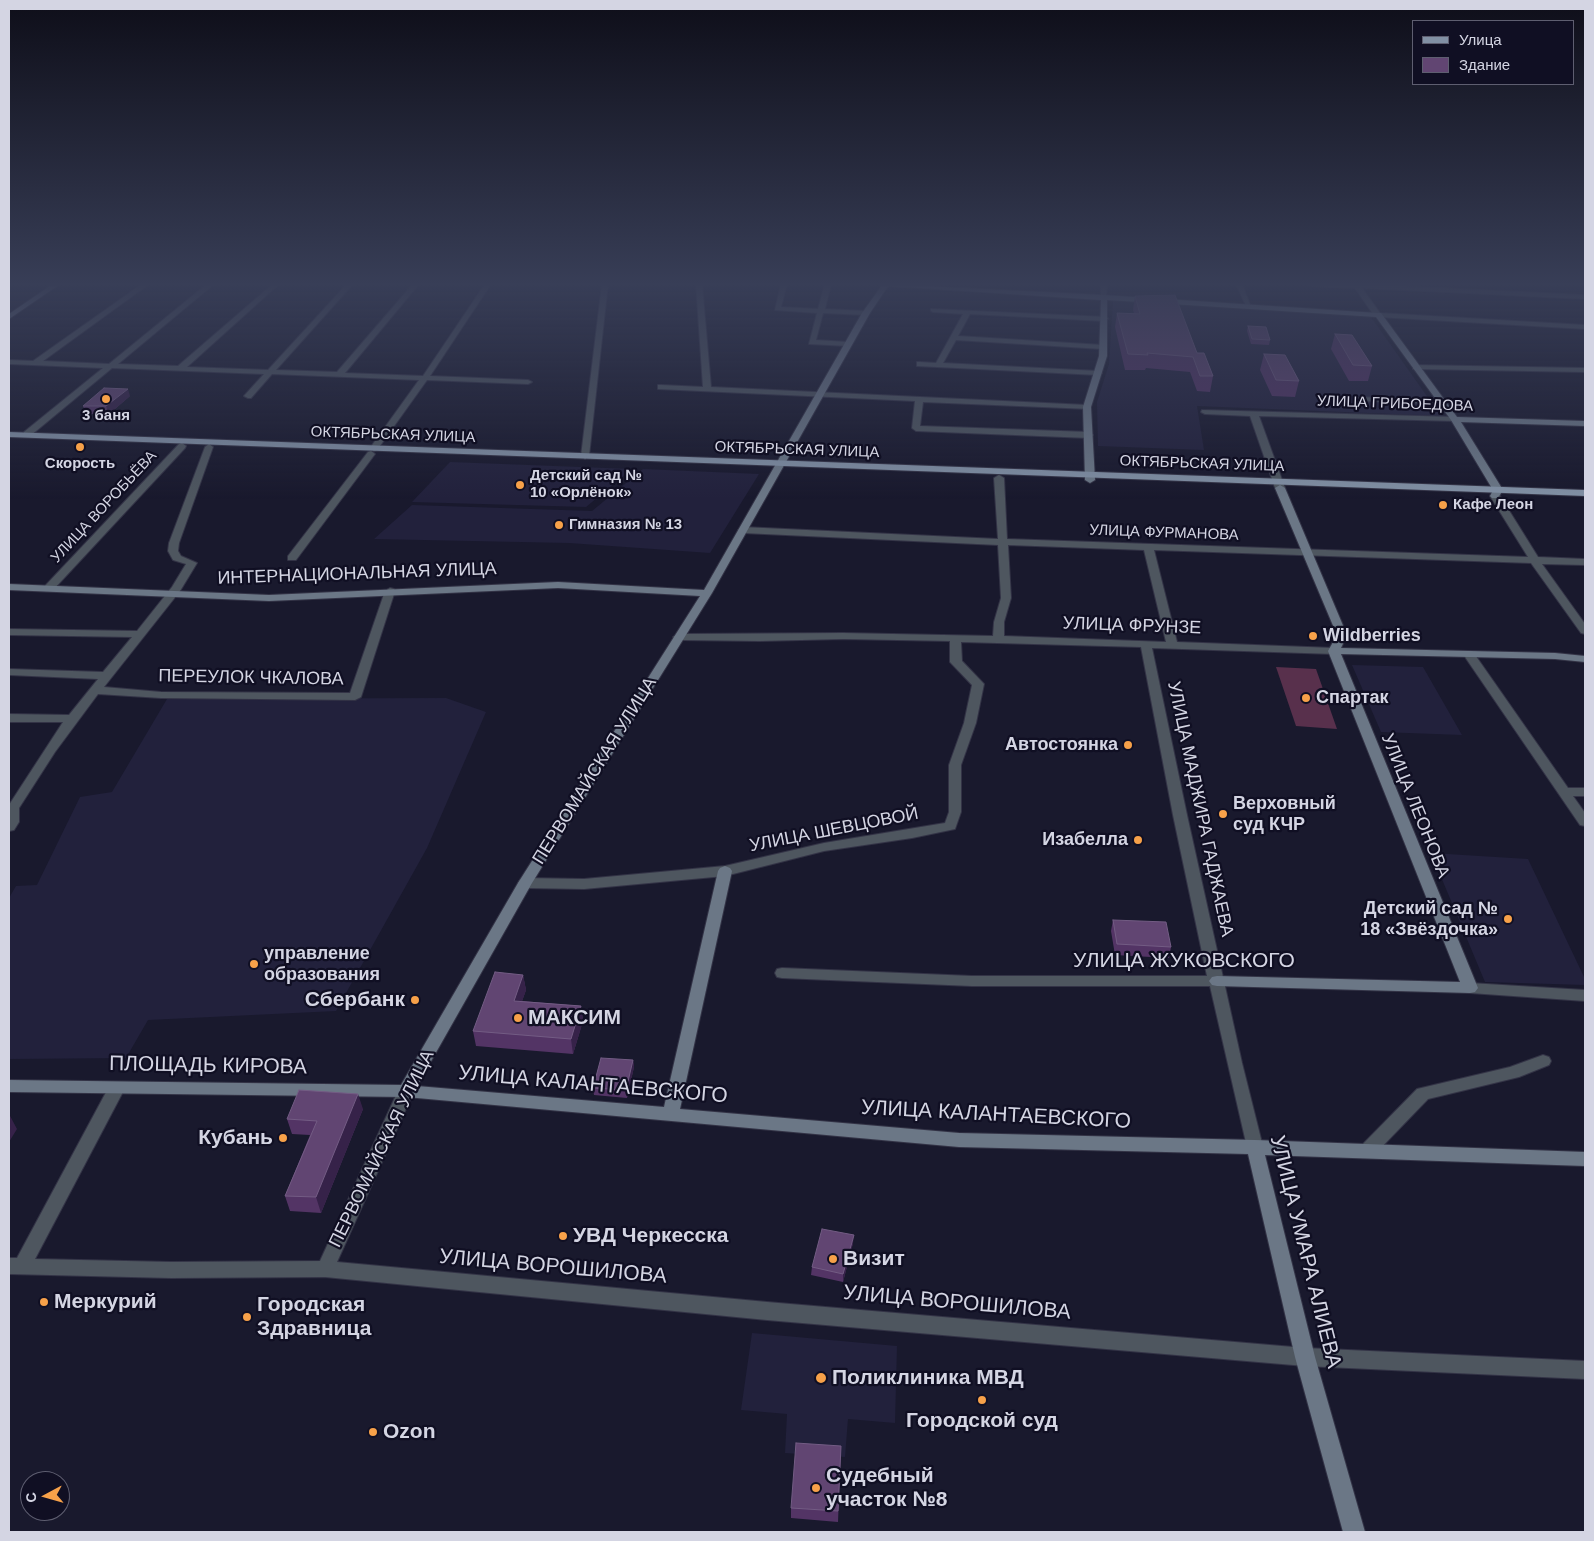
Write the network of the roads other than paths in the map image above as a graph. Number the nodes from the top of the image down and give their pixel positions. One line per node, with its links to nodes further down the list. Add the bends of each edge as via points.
1 (45, 356): 14 (street)
2 (122, 356): 16 (street)
3 (195, 356): 19 (street)
4 (285, 356): 21 (street)
5 (355, 356): 23 (street)
6 (440, 356): 24 (street)
7 (597, 356): 46 (street)
8 (704, 356): 27 (street)
9 (841, 356): 28 (street, ПЕРВОМАЙСКАЯ УЛИЦА)
10 (943, 356): 17 (street)
11 (1103, 356): 22 (street)
12 (1408, 356): 18 (street)
13 (9, 362): 14 (street)
14 (35, 363): 16 (street)
15 (920, 364): 17 (street)
16 (111, 365): 19 (street); 40 (street)
17 (938, 365): 22 (street)
18 (1416, 367): 20 (street); 32 (street)
19 (181, 368): 21 (street)
20 (1585, 370)
21 (270, 372): 23 (street); 29 (street)
22 (1098, 373): 34 (street)
23 (339, 375): 24 (street)
24 (425, 378): 25 (street); 45 (street)
25 (528, 382)
26 (661, 387): 27 (street)
27 (707, 390): 28 (street)
28 (820, 395): 30 (street); 47 (street, ПЕРВОМАЙСКАЯ УЛИЦА)
29 (248, 396)
30 (919, 399): 34 (street); 41 (street, via 916,428)
31 (1360, 400): 32 (street)
32 (1442, 402): 37 (street)
33 (1242, 404): 36 (street)
34 (1087, 407): 41 (street)
35 (1205, 412): 36 (street, УЛИЦА ГРИБОЕДОВА)
36 (1249, 414): 37 (street, УЛИЦА ГРИБОЕДОВА); 50 (street)
37 (1454, 420): 38 (street, УЛИЦА ГРИБОЕДОВА); 51 (street)
38 (1585, 424)
39 (9, 434): 40 (main road, ОКТЯБРЬСКАЯ УЛИЦА)
40 (28, 434): 45 (main road, ОКТЯБРЬСКАЯ УЛИЦА)
41 (1089, 435): 48 (street)
42 (9, 440): 43 (main road, ОКТЯБРЬСКАЯ УЛИЦА)
43 (182, 446): 44 (main road, ОКТЯБРЬСКАЯ УЛИЦА); 62 (street, УЛИЦА ВОРОБЬЁВА)
44 (209, 447): 45 (main road, ОКТЯБРЬСКАЯ УЛИЦА); 65 (street, via 174,543 173,551 177,558 192,562)
45 (372, 451): 46 (main road, ОКТЯБРЬСКАЯ УЛИЦА); 47 (main road, ОКТЯБРЬСКАЯ УЛИЦА); 58 (street)
46 (585, 456): 47 (main road, ОКТЯБРЬСКАЯ УЛИЦА)
47 (779, 467): 48 (main road, ОКТЯБРЬСКАЯ УЛИЦА); 49 (main road, ОКТЯБРЬСКАЯ УЛИЦА); 54 (street, ПЕРВОМАЙСКАЯ УЛИЦА)
48 (1090, 477): 49 (main road, ОКТЯБРЬСКАЯ УЛИЦА); 50 (main road, ОКТЯБРЬСКАЯ УЛИЦА)
49 (999, 478): 55 (street)
50 (1278, 484): 51 (main road, ОКТЯБРЬСКАЯ УЛИЦА); 57 (street)
51 (1497, 493): 52 (main road, ОКТЯБРЬСКАЯ УЛИЦА); 53 (main road, ОКТЯБРЬСКАЯ УЛИЦА); 59 (street)
52 (1585, 493)
53 (1585, 499)
54 (743, 530): 55 (street, УЛИЦА ФУРМАНОВА); 64 (street, ПЕРВОМАЙСКАЯ УЛИЦА)
55 (1003, 542): 56 (street, УЛИЦА ФУРМАНОВА); 71 (street, via 1006,598)
56 (1148, 547): 57 (street, УЛИЦА ФУРМАНОВА); 73 (street)
57 (1307, 553): 59 (street, УЛИЦА ФУРМАНОВА); 74 (street, via 1342,635)
58 (292, 558)
59 (1536, 560): 60 (street, УЛИЦА ФУРМАНОВА); 66 (street)
60 (1585, 562)
61 (9, 587): 62 (street, ИНТЕРНАЦИОНАЛЬНАЯ УЛИЦА)
62 (48, 589): 65 (street, ИНТЕРНАЦИОНАЛЬНАЯ УЛИЦА)
63 (390, 591): 64 (street, ИНТЕРНАЦИОНАЛЬНАЯ УЛИЦА, via 558,585); 65 (street, ИНТЕРНАЦИОНАЛЬНАЯ УЛИЦА, via 269,598); 79 (street, ПЕРЕУЛОК ЧКАЛОВА, via 355,697 161,695)
64 (707, 593): 69 (street, ПЕРВОМАЙСКАЯ УЛИЦА)
65 (169, 595): 68 (street)
66 (1585, 631)
67 (9, 632): 68 (street)
68 (140, 634): 78 (street)
69 (678, 637): 70 (street, УЛИЦА ФРУНЗЕ); 87 (street, ПЕРВОМАЙСКАЯ УЛИЦА)
70 (955, 639): 71 (street, УЛИЦА ФРУНЗЕ); 86 (street, УЛИЦА ШЕВЦОВОЙ, via 956,662 978,684 970,723 955,764 954,812 950,826 824,847)
71 (998, 639): 72 (street, УЛИЦА ФРУНЗЕ)
72 (1146, 644): 73 (street, УЛИЦА ФРУНЗЕ); 89 (street, УЛИЦА МАДЖИРА ГАДЖАЕВА)
73 (1172, 645): 74 (street, УЛИЦА ФРУНЗЕ)
74 (1334, 651): 75 (street, УЛИЦА ФРУНЗЕ); 90 (street, УЛИЦА ЛЕОНОВА)
75 (1469, 654): 76 (street, УЛИЦА ФРУНЗЕ); 82 (street)
76 (1585, 659)
77 (9, 672): 78 (street)
78 (106, 676): 79 (street)
79 (96, 690): 81 (street)
80 (9, 718): 81 (street)
81 (72, 719): 85 (street, via 14,808)
82 (1564, 792): 83 (street); 84 (street)
83 (1585, 792)
84 (1585, 822)
85 (9, 827)
86 (725, 871): 87 (street, УЛИЦА ШЕВЦОВОЙ, via 584,884); 96 (street)
87 (525, 883): 95 (street, ПЕРВОМАЙСКАЯ УЛИЦА)
88 (782, 973): 89 (street, УЛИЦА ЖУКОВСКОГО, via 972,981)
89 (1217, 981): 90 (street, УЛИЦА ЖУКОВСКОГО); 97 (street, УЛИЦА УМАРА АЛИЕВА)
90 (1470, 988): 91 (street, УЛИЦА ЖУКОВСКОГО)
91 (1585, 996)
92 (1543, 1061): 98 (street, via 1513,1072 1423,1094)
93 (9, 1086): 94 (street, ПЛОЩАДЬ КИРОВА)
94 (116, 1088): 95 (street, ПЛОЩАДЬ КИРОВА); 100 (street)
95 (406, 1092): 96 (street, УЛИЦА КАЛАНТАЕВСКОГО); 101 (street, ПЕРВОМАЙСКАЯ УЛИЦА)
96 (670, 1115): 97 (street, УЛИЦА КАЛАНТАЕВСКОГО, via 959,1140)
97 (1255, 1147): 98 (street, УЛИЦА КАЛАНТАЕВСКОГО); 102 (street, УЛИЦА УМАРА АЛИЕВА)
98 (1366, 1150): 99 (street, УЛИЦА КАЛАНТАЕВСКОГО)
99 (1585, 1159)
100 (15, 1266): 101 (street)
101 (325, 1269): 102 (street, УЛИЦА ВОРОШИЛОВА)
102 (1305, 1357): 103 (street, УЛИЦА ВОРОШИЛОВА); 104 (street, УЛИЦА УМАРА АЛИЕВА)
103 (1585, 1370)
104 (1354, 1532)

